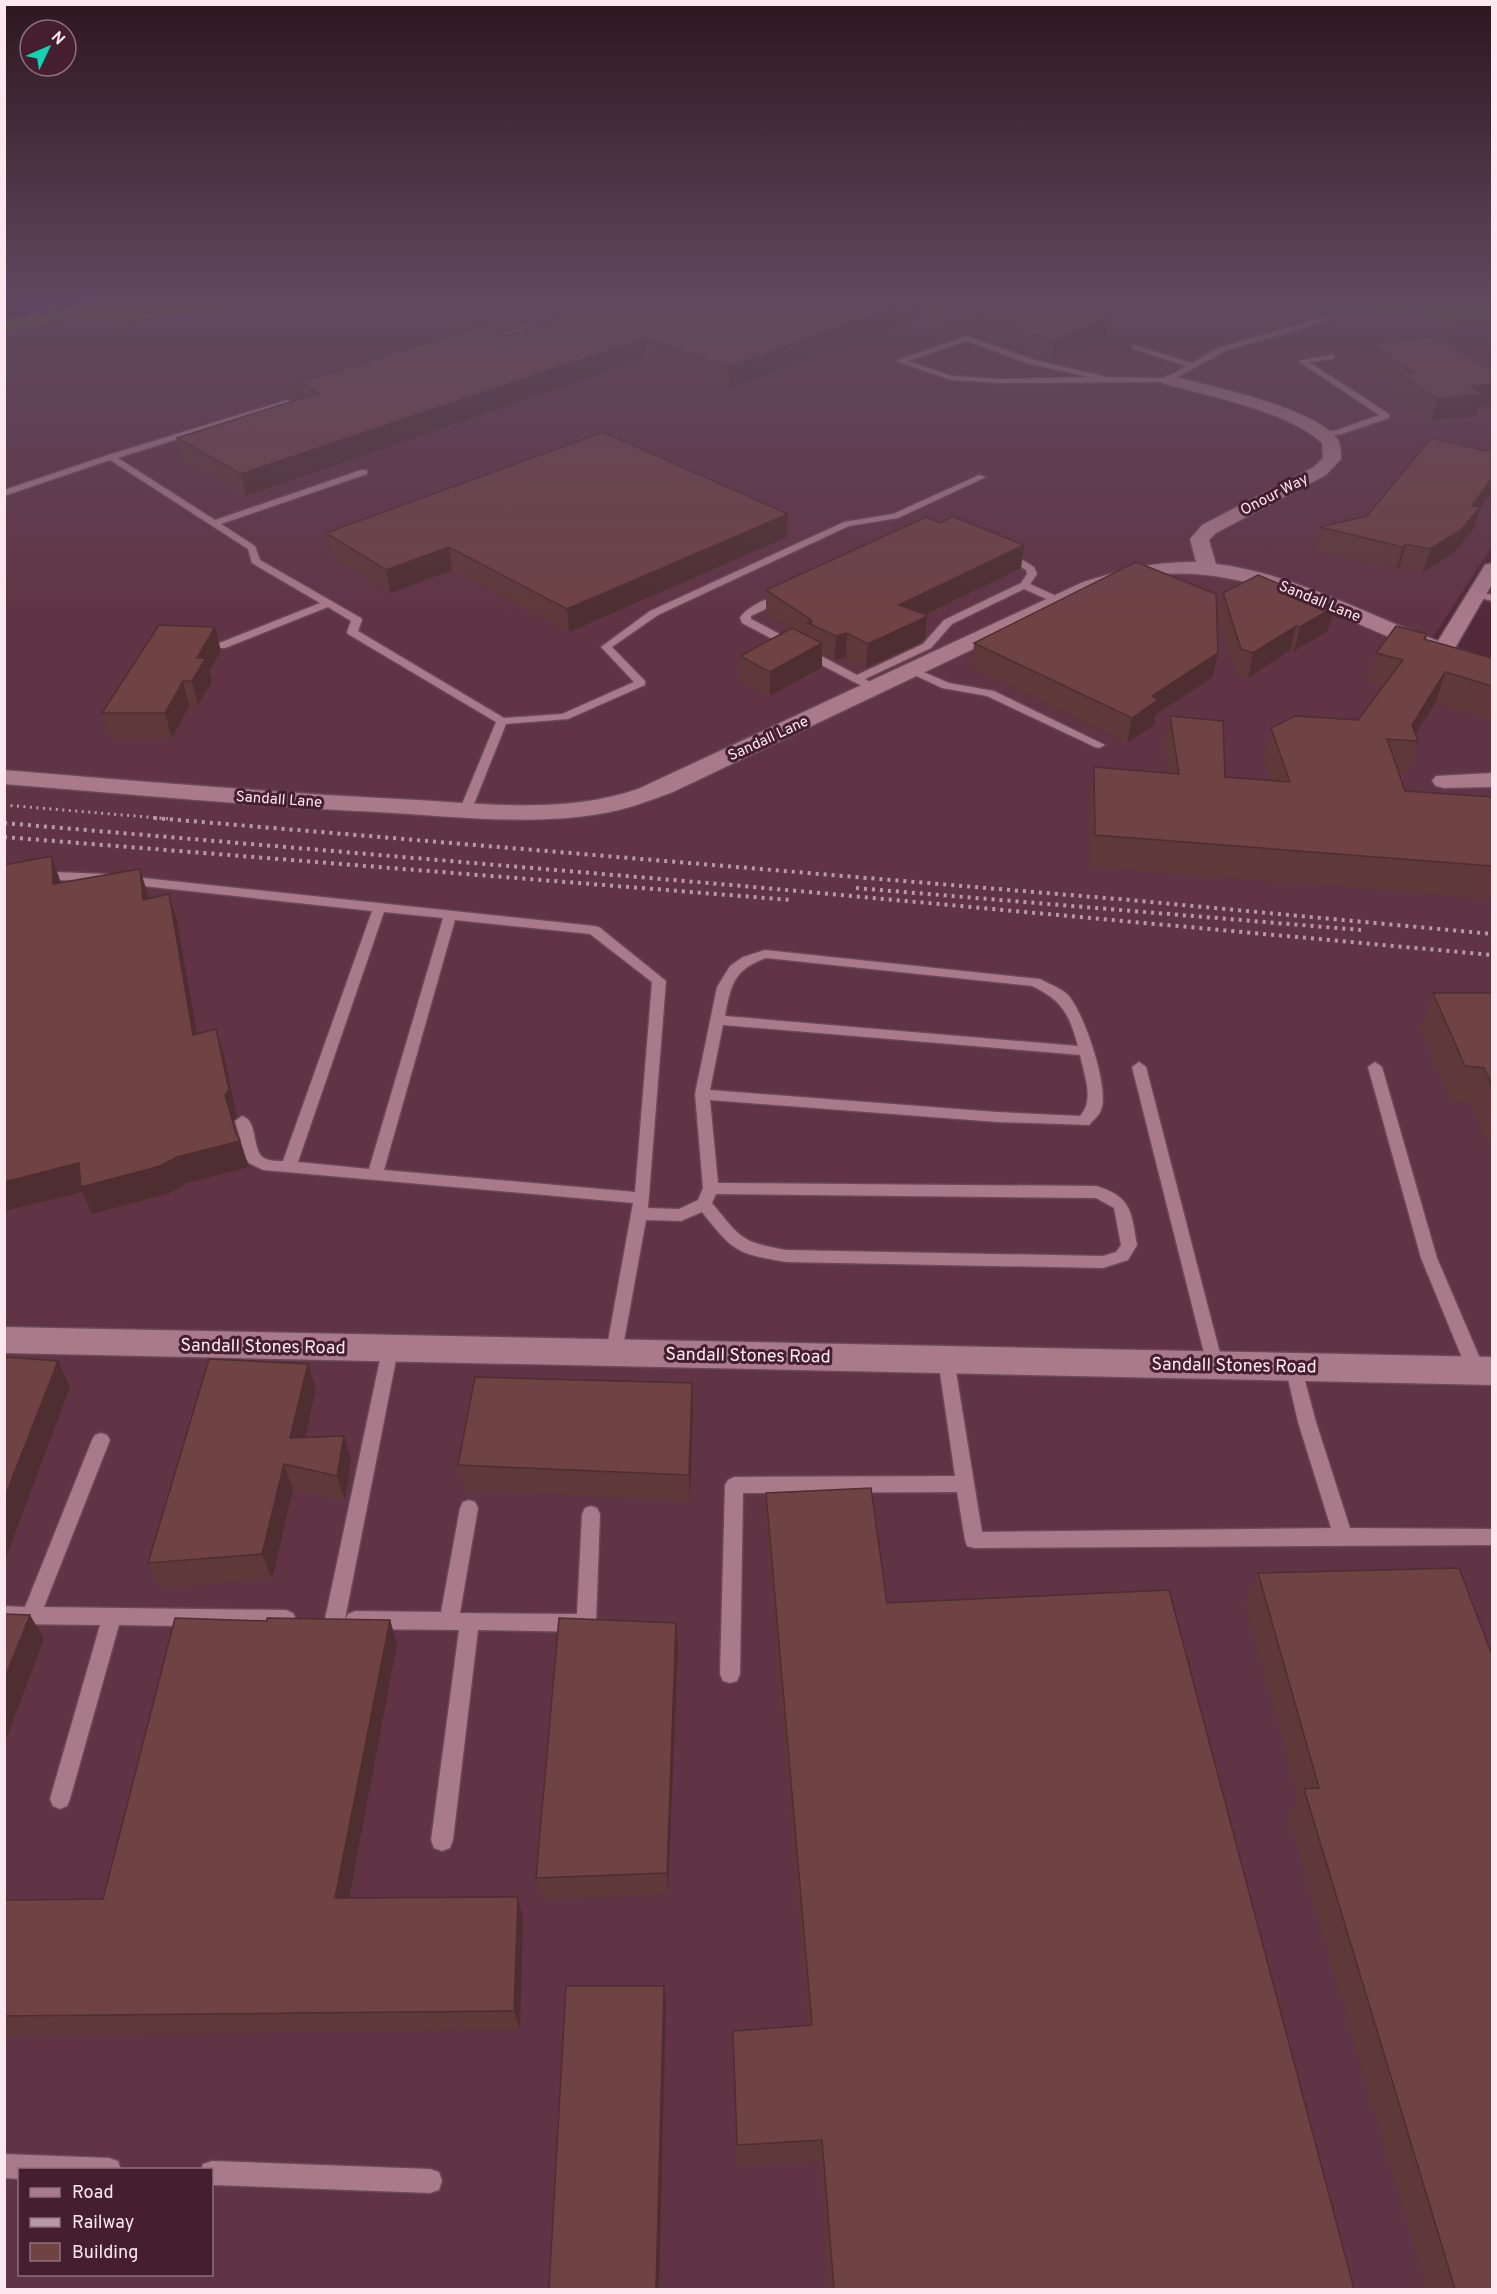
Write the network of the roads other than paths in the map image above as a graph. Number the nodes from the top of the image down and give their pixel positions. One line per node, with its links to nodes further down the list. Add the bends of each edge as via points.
1 (279, 405): 5 (lane)
2 (1252, 405): 4 (street, via 1298,419)
3 (1369, 405): 4 (lane, via 1386,416)
4 (1322, 435): 11 (street, Onour Way, via 1333,449 1332,459 1320,471 1228,518 1199,539)
5 (111, 457): 8 (lane); 9 (lane)
6 (364, 472): 9 (lane)
7 (982, 477): 23 (lane, via 895,516 846,524 654,613 606,647 641,684 564,717)
8 (4, 493)
9 (213, 524): 17 (lane, via 252,548 255,561)
10 (991, 546): 13 (lane, via 1029,566 1032,574)
11 (1207, 568): 16 (street, Sandall Lane, via 1154,568 1121,574); 19 (street, Sandall Lane, via 1285,586)
12 (1492, 570): 15 (street)
13 (1023, 585): 16 (lane); 22 (lane, via 948,622 922,649)
14 (794, 591): 22 (lane, via 747,614 746,621)
15 (1485, 596): 19 (street)
16 (1059, 601): 21 (street, Sandall Lane)
17 (329, 603): 18 (lane); 23 (lane, via 357,620 352,632)
18 (221, 646)
19 (1442, 651): 20 (street, Sandall Lane)
20 (1492, 668)
21 (912, 670): 22 (street, Sandall Lane); 24 (lane, via 946,686 990,693)
22 (865, 684): 28 (street, Sandall Lane, via 665,787 635,798 592,808)
23 (502, 721): 28 (lane)
24 (1099, 745)
25 (4, 777): 28 (street, Sandall Lane, via 287,801)
26 (1492, 780): 27 (street)
27 (1444, 781)
28 (466, 809)
29 (4, 878): 30 (lane, via 29,874 106,878)
30 (379, 908): 31 (lane); 38 (lane)
31 (450, 916): 39 (lane); 41 (lane, via 594,930 659,981)
32 (716, 1020): 33 (lane); 33 (lane, via 724,987 735,969 765,954 1035,982 1064,1000 1077,1019); 36 (lane)
33 (1085, 1051): 36 (lane, via 1096,1098 1094,1110 1084,1120)
34 (1139, 1067): 48 (lane)
35 (1375, 1067): 50 (lane, via 1429,1258)
36 (702, 1094): 40 (lane)
37 (242, 1121): 38 (lane, via 254,1159 263,1165)
38 (289, 1167): 39 (lane)
39 (375, 1174): 41 (lane)
40 (711, 1188): 42 (lane); 42 (lane, via 1096,1192 1111,1195 1121,1204 1129,1245 1122,1256 1103,1262 786,1256 751,1250 733,1239)
41 (642, 1198): 43 (lane)
42 (704, 1204): 43 (lane, via 681,1215)
43 (639, 1214): 46 (lane)
44 (4, 1340): 45 (street, Sandall Stones Road)
45 (390, 1350): 46 (street, Sandall Stones Road); 60 (lane)
46 (614, 1352): 47 (street, Sandall Stones Road)
47 (946, 1359): 48 (street, Sandall Stones Road); 52 (lane)
48 (1215, 1365): 49 (street, Sandall Stones Road)
49 (1293, 1366): 50 (street, Sandall Stones Road); 55 (lane)
50 (1484, 1370)
51 (101, 1440): 58 (lane)
52 (964, 1484): 55 (lane, via 974,1540); 64 (lane, via 734,1485)
53 (469, 1508): 61 (lane)
54 (591, 1514): 62 (lane)
55 (1342, 1536): 56 (lane)
56 (1492, 1537)
57 (4, 1615): 58 (lane)
58 (31, 1616): 59 (lane)
59 (112, 1617): 60 (lane); 65 (lane)
60 (335, 1619): 61 (lane)
61 (460, 1621): 62 (lane); 66 (lane)
62 (586, 1623): 63 (lane)
63 (607, 1623)
64 (730, 1674)
65 (60, 1799)
66 (442, 1840)
67 (4, 2166): 68 (lane)
68 (74, 2168)
69 (213, 2173): 70 (lane)
70 (430, 2181)

